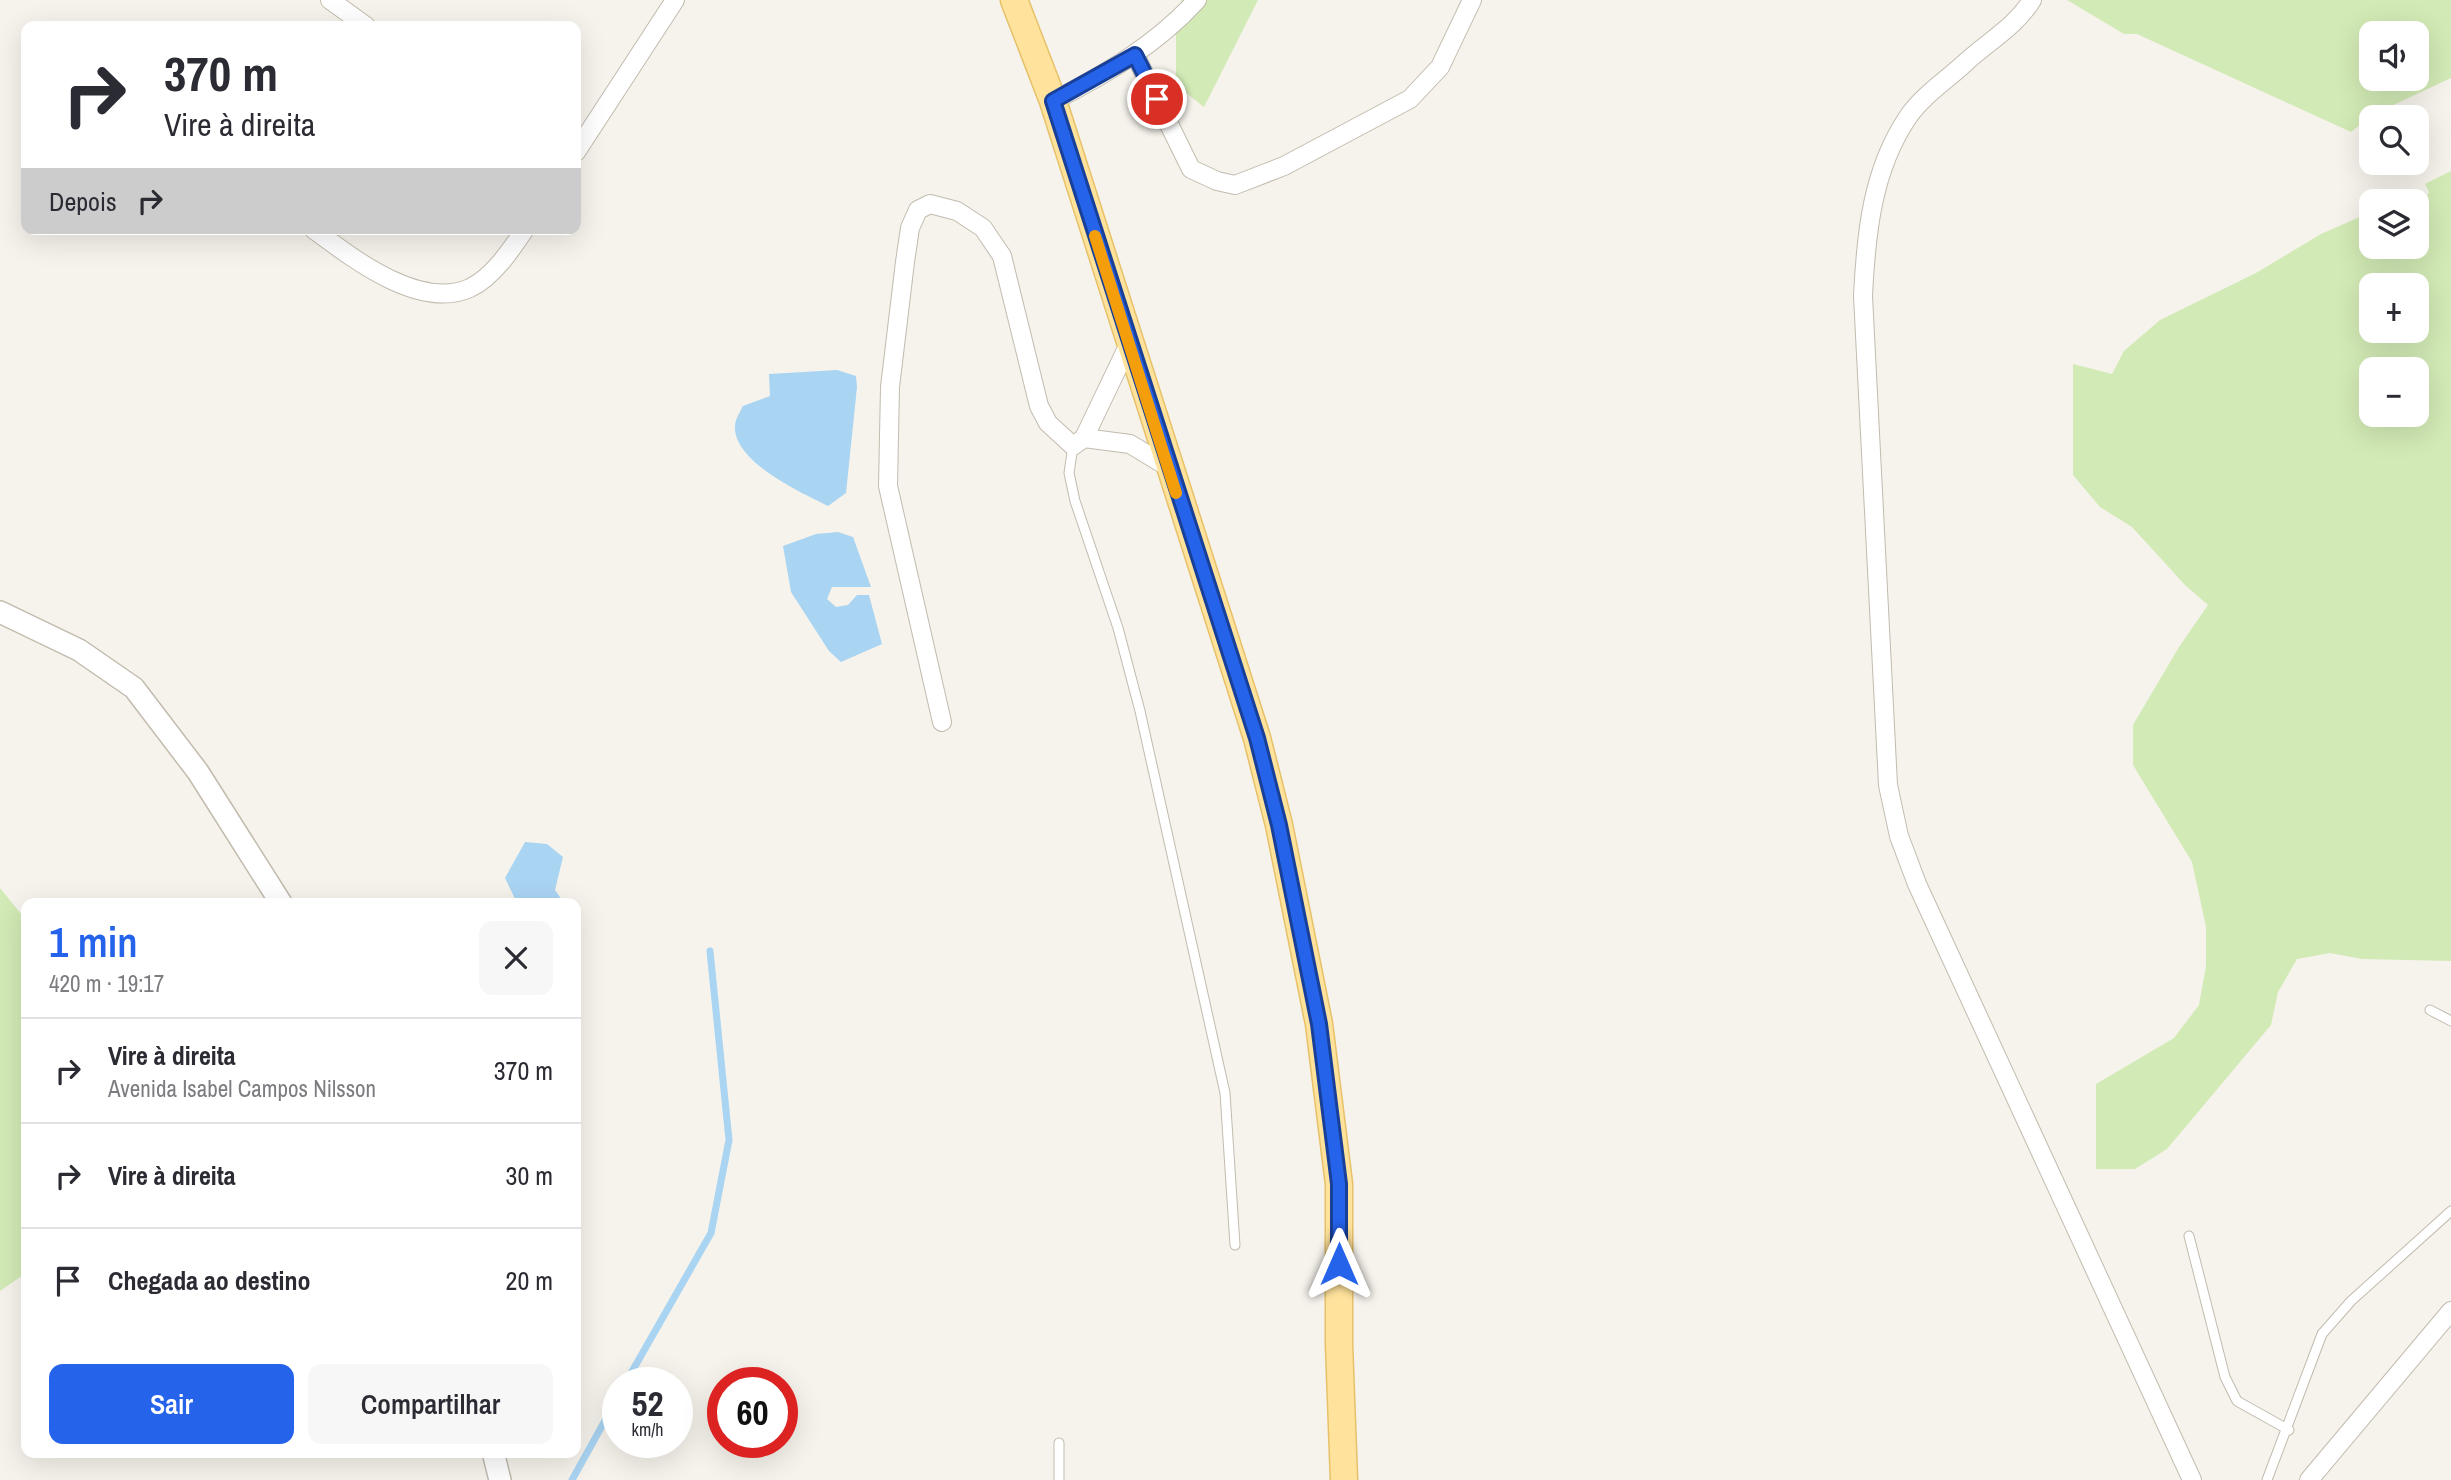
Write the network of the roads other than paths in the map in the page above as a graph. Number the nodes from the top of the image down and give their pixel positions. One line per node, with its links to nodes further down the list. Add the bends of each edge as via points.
1 (330, 0): 7 (street)
2 (675, 0): 10 (street)
3 (1014, 0): 9 (main road)
4 (1197, 0): 8 (street)
5 (1472, 0): 8 (street, via 1440,67 1410,99 1284,166 1235,185 1191,169)
6 (2032, 0): 31 (street, via 2019,20 1991,39 1909,115 1881,170 1866,235 1863,296 1888,785 1899,836 1917,884)
7 (359, 21)
8 (1135, 55): 9 (street)
9 (1053, 101): 13 (main road)
10 (581, 144)
11 (321, 235): 12 (street, via 369,271 446,294 469,289 488,276)
12 (520, 235)
13 (1129, 344): 14 (street); 15 (main road)
14 (1079, 442): 15 (street, via 1130,443); 17 (street, via 1048,423 1039,406 1002,256 983,228 957,211 923,206 910,228 905,262 890,387 888,486); 23 (lane, via 1069,472 1075,501 1118,628 1140,711 1225,1093)
15 (1168, 467): 30 (main road, via 1257,738 1319,1024 1339,1184)
16 (0, 612): 18 (street, via 79,650 134,688 198,772)
17 (942, 722)
18 (278, 898)
19 (2430, 1010): 20 (lane)
20 (2451, 1021)
21 (2451, 1211): 25 (lane, via 2351,1301 2322,1334)
22 (2189, 1236): 25 (lane, via 2225,1377 2237,1401)
23 (1235, 1245)
24 (2451, 1311): 33 (street)
25 (2288, 1430): 32 (lane)
26 (1059, 1443): 29 (lane)
27 (494, 1458): 28 (street)
28 (500, 1480)
29 (1059, 1480)
30 (1344, 1480)
31 (2192, 1480)
32 (2267, 1480)
33 (2309, 1480)

